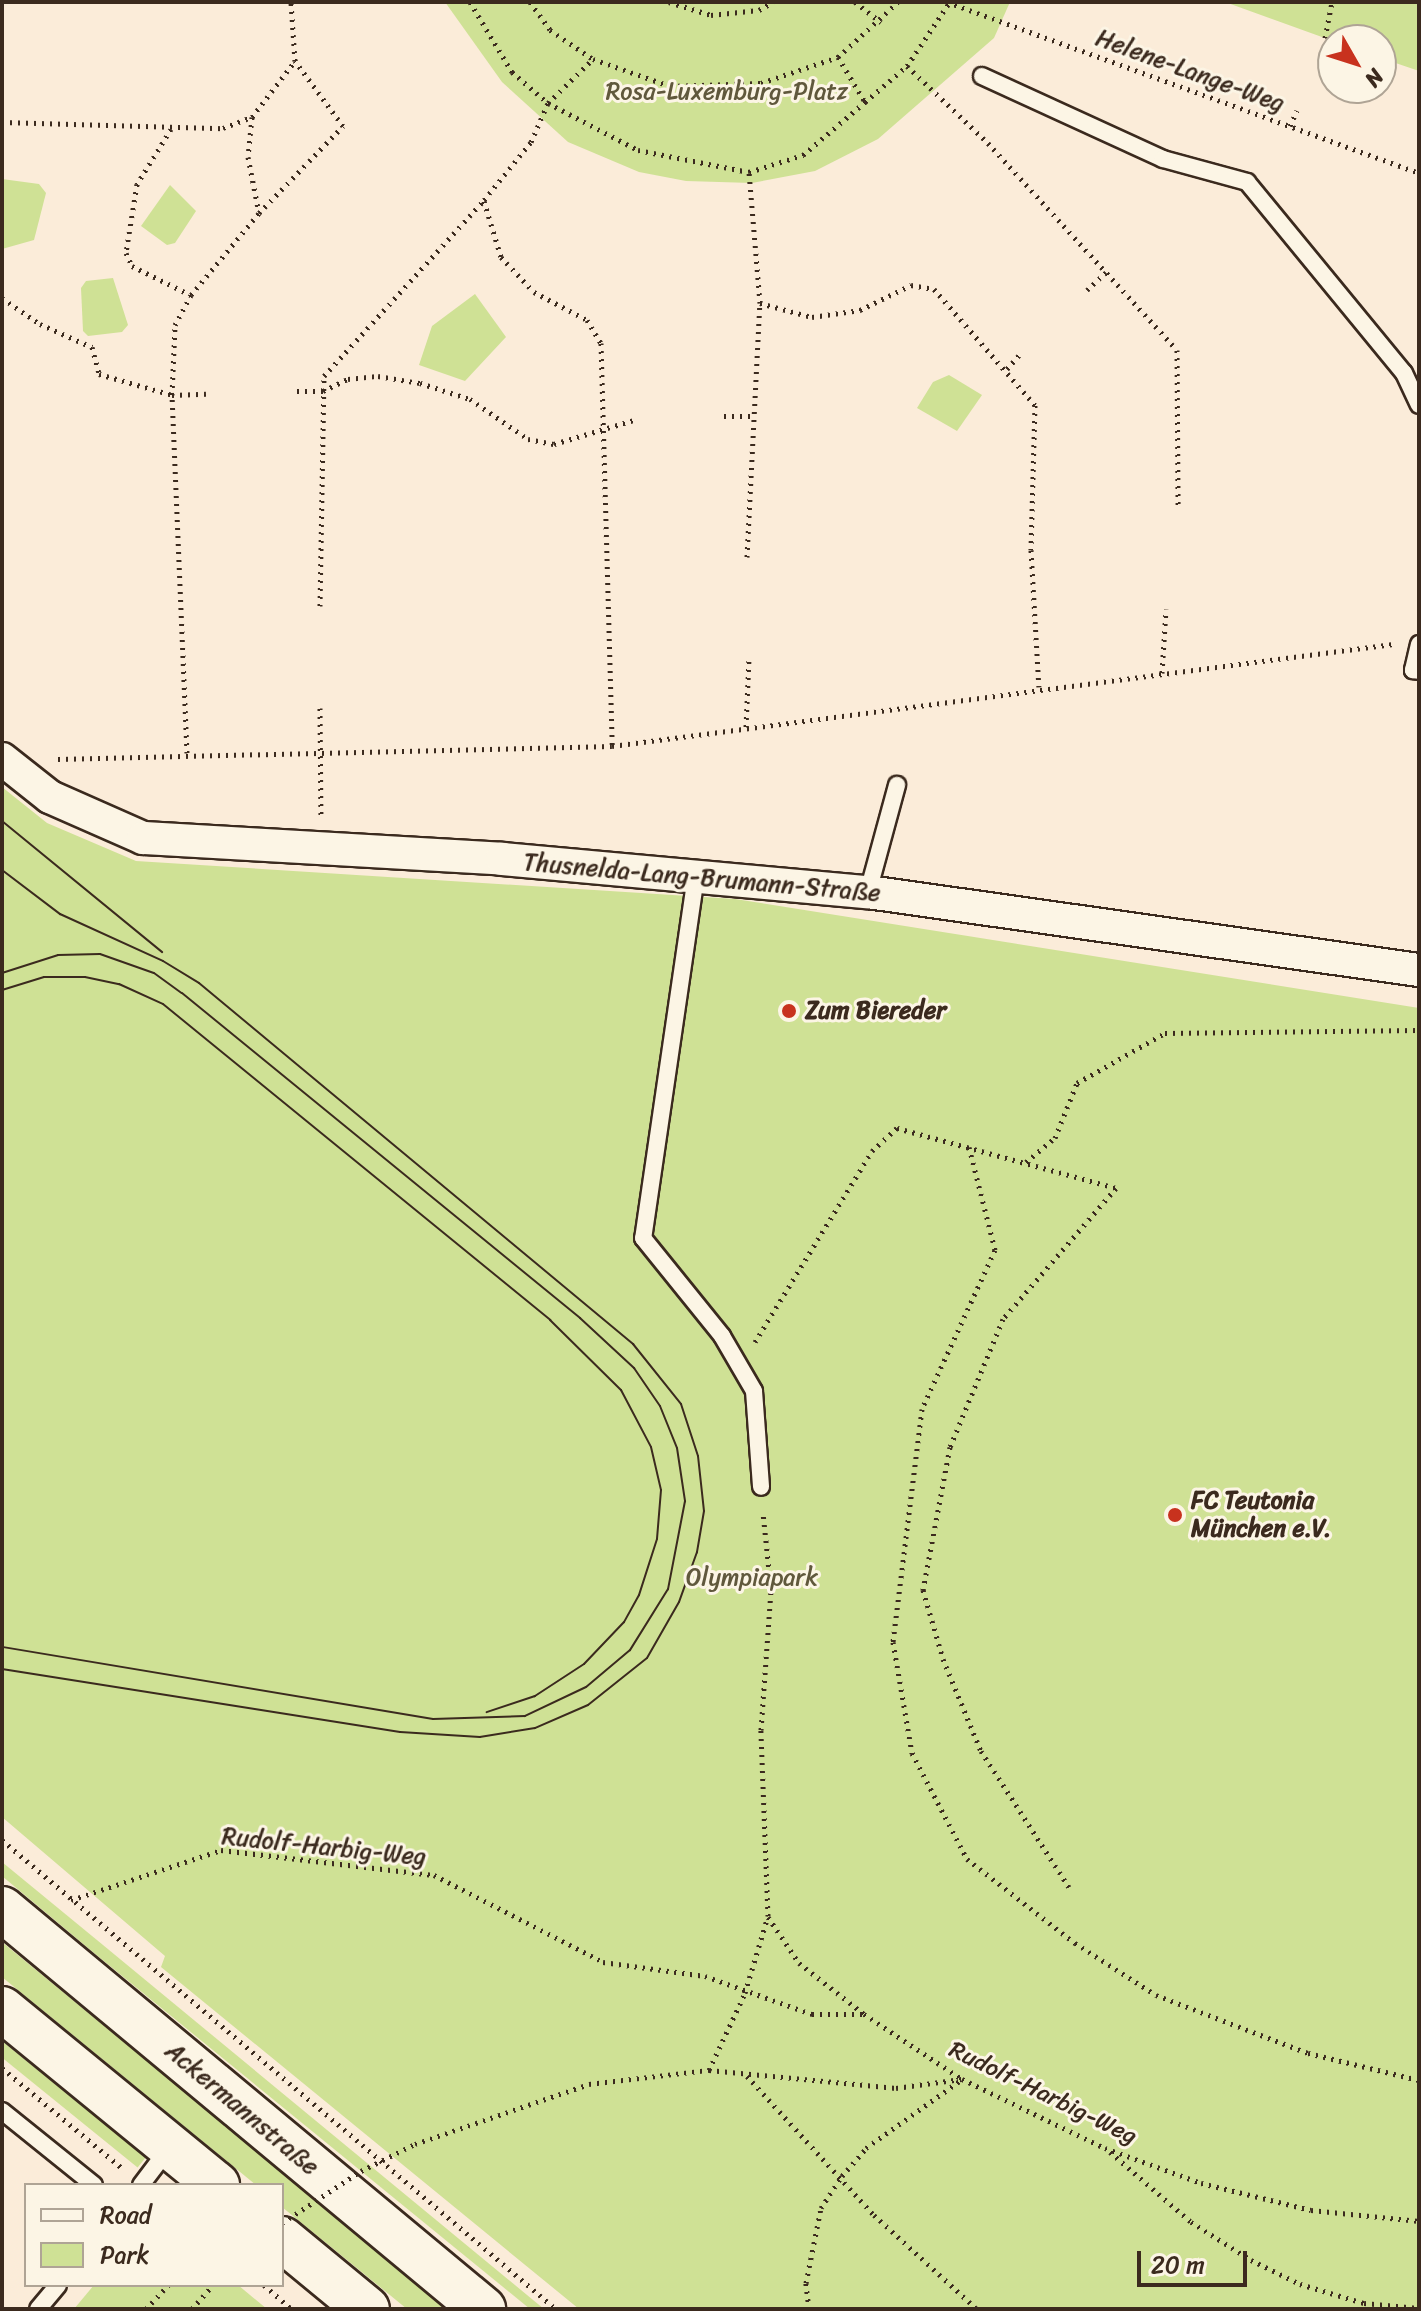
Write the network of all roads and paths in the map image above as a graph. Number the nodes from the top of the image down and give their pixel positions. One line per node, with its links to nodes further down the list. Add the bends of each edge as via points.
1 (291, 2): 14 (path)
2 (470, 2): 18 (path, via 512,72)
3 (530, 2): 13 (path, via 550,30)
4 (669, 2): 5 (path, via 711,15 759,10)
5 (773, 2)
6 (855, 2): 10 (path)
7 (898, 2): 10 (path)
8 (949, 2): 15 (path); 22 (path, Helene-Lange-Weg)
9 (1332, 2): 11 (path)
10 (881, 22): 12 (path)
11 (1328, 24)
12 (838, 57): 13 (path, via 761,83 670,86); 17 (path)
13 (593, 59): 18 (path)
14 (295, 61): 20 (path); 27 (path, via 343,126)
15 (907, 66): 17 (path); 28 (path, via 988,143)
16 (982, 76): 39 (lane, via 1163,159 1247,182 1404,373)
17 (865, 102): 24 (path, via 803,155)
18 (548, 103): 24 (path, via 638,150); 26 (path, via 531,142)
19 (1297, 110): 22 (path)
20 (252, 117): 23 (path, via 223,128); 27 (path, via 248,157)
21 (2, 122): 23 (path)
22 (1290, 126): 25 (path, Helene-Lange-Weg)
23 (171, 129): 30 (path, via 137,184 126,253 132,266)
24 (749, 172): 32 (path)
25 (1419, 173)
26 (484, 200): 36 (path, via 324,376); 43 (path, via 501,257 534,292 587,320 601,343)
27 (259, 213): 30 (path)
28 (1106, 272): 29 (path); 44 (path, via 1177,350)
29 (1087, 290)
30 (191, 295): 38 (path, via 175,325)
31 (2, 298): 38 (path, via 40,324 92,347 99,374)
32 (760, 303): 34 (path, via 812,317 860,310 911,285 934,289); 41 (path)
33 (1022, 352): 34 (path)
34 (1007, 369): 52 (path, via 1035,405 1031,550)
35 (297, 391): 36 (path)
36 (323, 391): 43 (path, via 348,379 378,376 420,383 470,399 528,439 554,444 576,441); 46 (path)
37 (206, 394): 38 (path)
38 (172, 395): 56 (path)
39 (1419, 405)
40 (724, 416): 41 (path)
41 (755, 416): 45 (path)
42 (634, 420): 43 (path)
43 (604, 426): 55 (path)
44 (1178, 508)
45 (747, 557)
46 (320, 606)
47 (1166, 609): 51 (path)
48 (1411, 643): 50 (lane, via 1413,670); 51 (path)
49 (749, 658): 54 (path)
50 (1419, 671)
51 (1162, 673): 52 (path)
52 (1039, 688): 54 (path)
53 (320, 708): 57 (path)
54 (746, 727): 55 (path)
55 (612, 746): 57 (path)
56 (187, 753): 57 (path); 58 (path)
57 (321, 754): 60 (path)
58 (4, 760): 60 (street, Thusnelda-Lang-Brumann-Straße, via 50,797 143,838)
59 (897, 785): 62 (lane)
60 (321, 850): 61 (street, Thusnelda-Lang-Brumann-Straße)
61 (696, 876): 62 (street, Thusnelda-Lang-Brumann-Straße); 67 (lane, via 643,1238)
62 (868, 892): 63 (street, Thusnelda-Lang-Brumann-Straße)
63 (1419, 970)
64 (1419, 1030): 66 (path, via 1165,1033 1077,1083 1055,1138)
65 (969, 1147): 66 (path); 67 (path, via 897,1128 872,1151); 81 (path, via 995,1250 922,1409 893,1642 912,1753 967,1859 1075,1943 1156,1995 1308,2053)
66 (1025, 1163): 70 (path, via 1116,1188 1003,1319 950,1447 923,1590 943,1659 981,1751)
67 (740, 1367): 68 (lane, via 754,1391)
68 (761, 1487): 73 (path, via 771,1590 761,1730)
69 (2, 1840): 71 (path)
70 (1069, 1887)
71 (71, 1900): 74 (path, Rudolf-Harbig-Weg, via 221,1850 434,1875 603,1962 705,1976); 104 (path)
72 (2, 1909): 103 (main road, Ackermannstraße)
73 (768, 1916): 74 (path); 76 (path, via 799,1963)
74 (745, 1993): 76 (path, Rudolf-Harbig-Weg, via 812,2014); 78 (path)
75 (2, 2009): 83 (main road)
76 (864, 2014): 80 (path, Rudolf-Harbig-Weg)
77 (2, 2068): 87 (path)
78 (709, 2070): 79 (path); 91 (path, bridge, via 589,2084 415,2144 361,2171)
79 (747, 2075): 80 (path, via 896,2088); 85 (path)
80 (962, 2079): 84 (path, Rudolf-Harbig-Weg); 85 (path, via 905,2117)
81 (1419, 2080)
82 (2, 2111): 86 (lane)
83 (170, 2147): 88 (lane); 89 (main road)
84 (1105, 2148): 90 (path, Rudolf-Harbig-Weg, via 1201,2183 1311,2210); 97 (path, via 1191,2222 1251,2260 1300,2284 1364,2303)
85 (842, 2176): 105 (path, via 821,2208 806,2283); 106 (path, via 874,2215)
86 (92, 2183)
87 (139, 2183)
88 (143, 2183)
89 (215, 2183)
90 (1419, 2221)
91 (284, 2222)
92 (284, 2241): 102 (main road)
93 (56, 2287): 98 (lane)
94 (166, 2287): 99 (path)
95 (211, 2287): 100 (path)
96 (266, 2287): 101 (path)
97 (1419, 2308)
98 (38, 2309)
99 (146, 2309)
100 (192, 2309)
101 (292, 2309)
102 (367, 2309)
103 (483, 2309)
104 (556, 2309)
105 (809, 2309)
106 (977, 2309)

